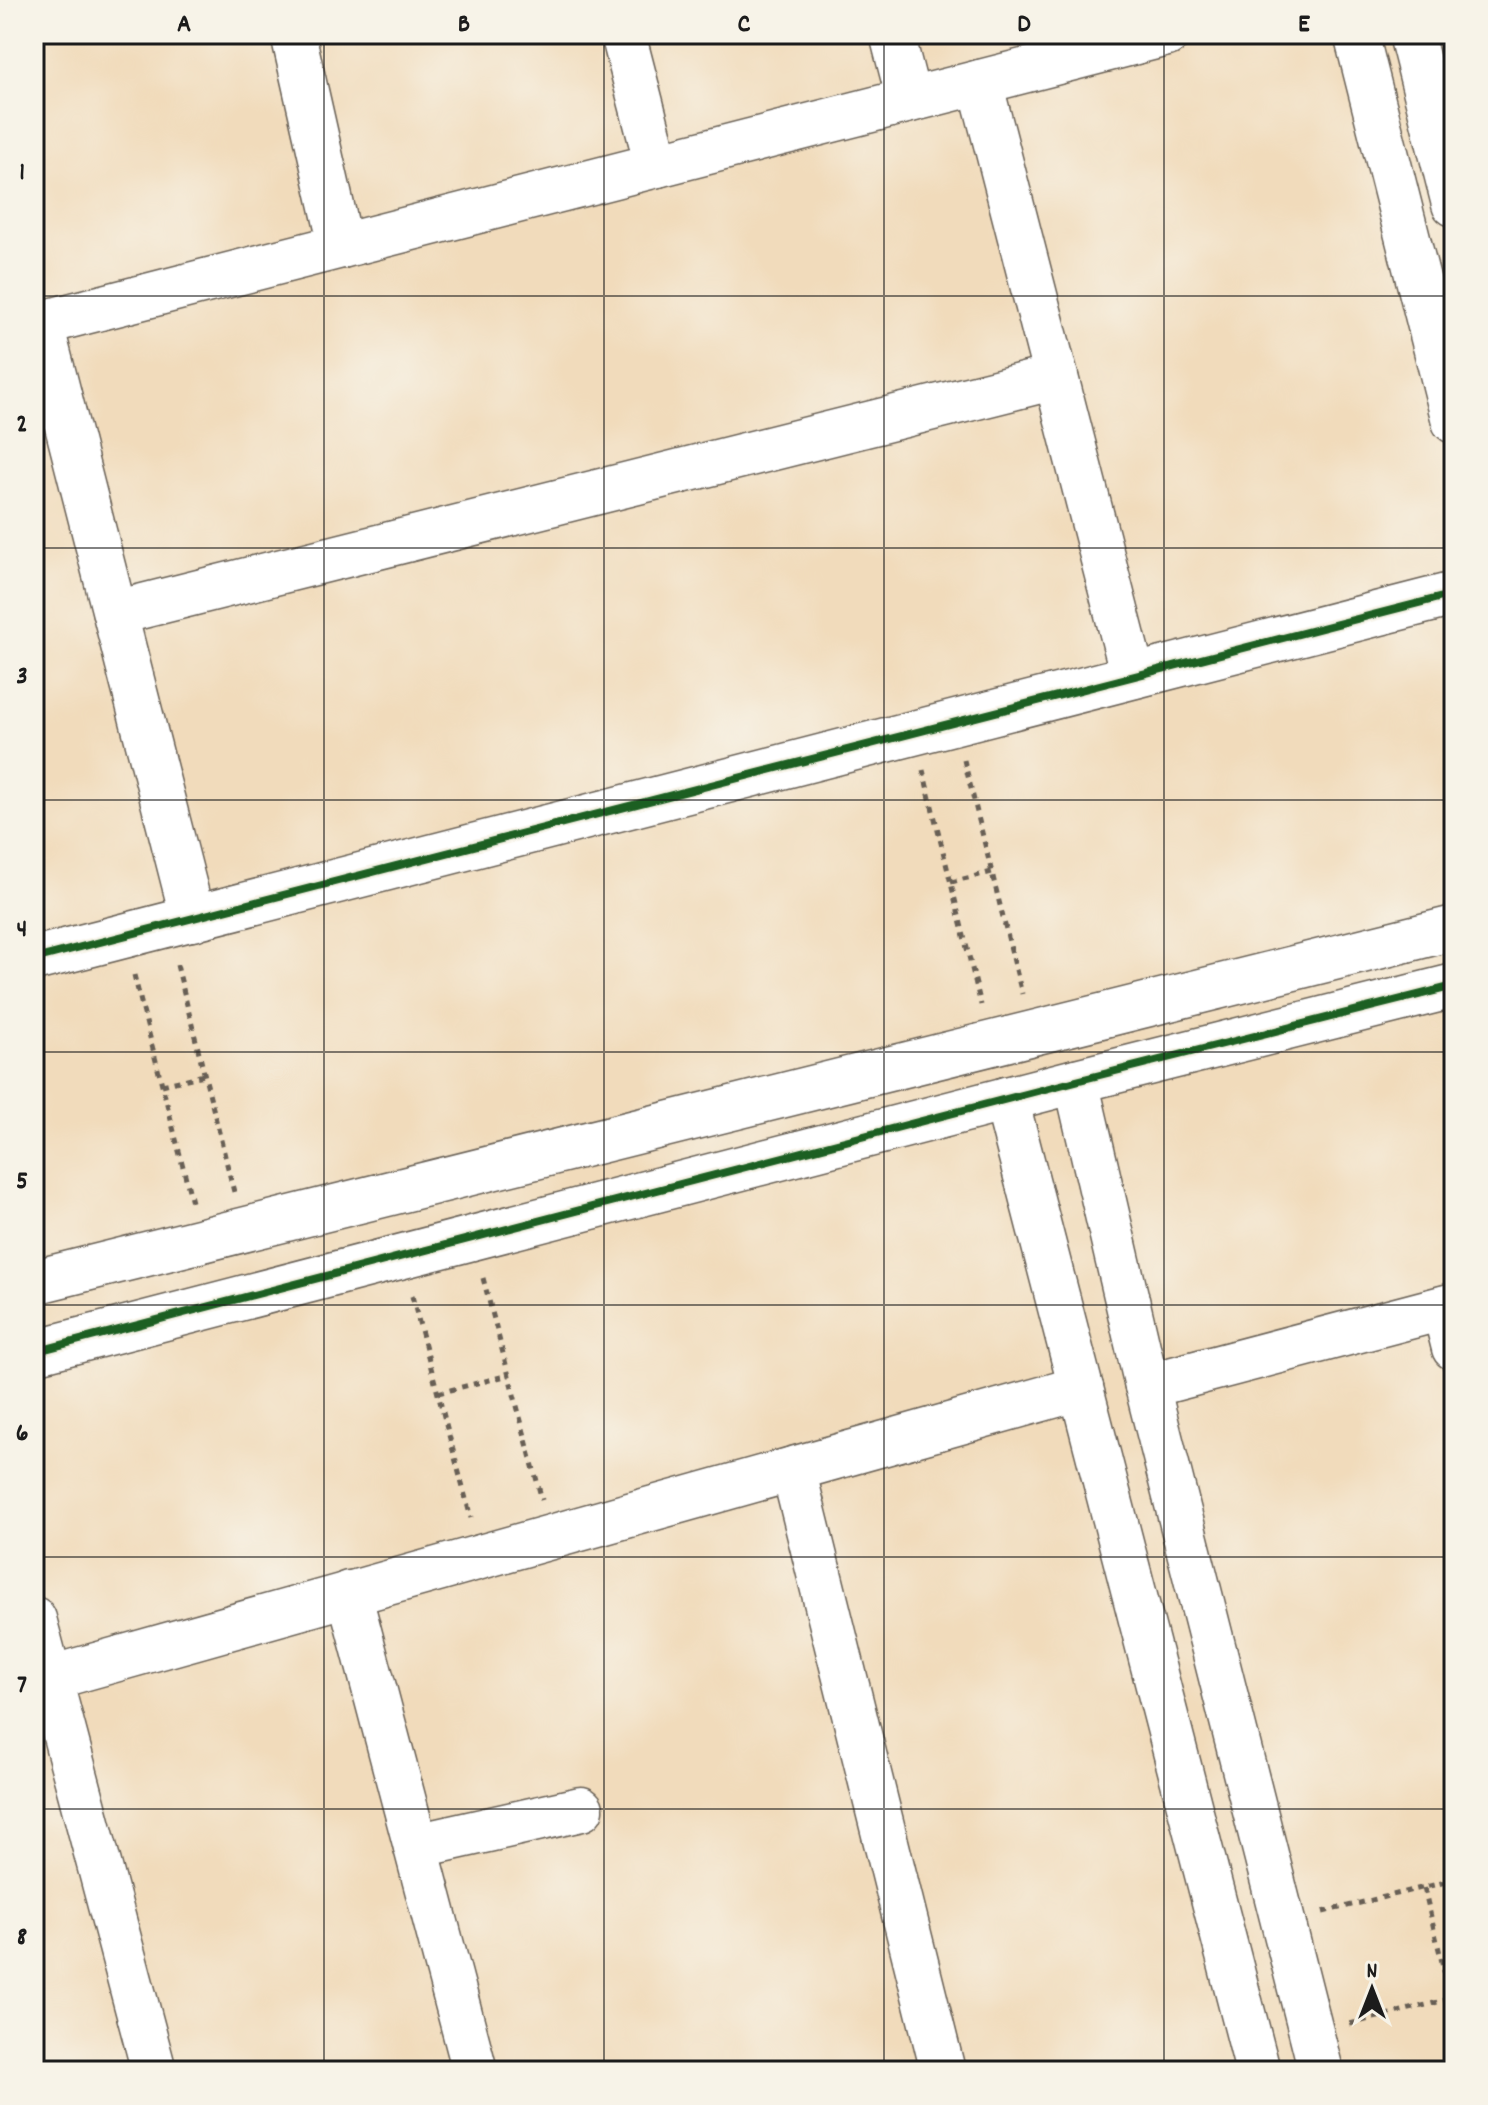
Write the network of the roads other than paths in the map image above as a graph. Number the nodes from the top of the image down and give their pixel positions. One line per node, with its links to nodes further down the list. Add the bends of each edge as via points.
1 (293, 34): 11 (street)
2 (623, 34): 9 (street)
3 (892, 34): 8 (street)
4 (1167, 34): 7 (street)
5 (1356, 34): 14 (street)
6 (1411, 34): 10 (street)
7 (980, 82): 8 (street); 13 (street)
8 (909, 100): 9 (street)
9 (657, 165): 11 (street)
10 (1454, 204)
11 (341, 246): 12 (street)
12 (37, 324): 16 (street)
13 (1056, 377): 16 (street); 17 (street)
14 (1454, 421)
15 (1454, 594): 17 (street)
16 (115, 613): 18 (street)
17 (1133, 676): 18 (street)
18 (180, 922): 20 (street)
19 (1454, 928): 24 (street)
20 (34, 959)
21 (1454, 986): 22 (street)
22 (1076, 1081): 23 (street); 27 (street)
23 (1006, 1099): 26 (street); 28 (street)
24 (34, 1282)
25 (1451, 1320): 27 (street)
26 (34, 1352)
27 (1147, 1386): 35 (street)
28 (1081, 1388): 29 (street); 39 (street)
29 (793, 1469): 30 (street); 38 (street)
30 (349, 1593): 32 (street); 34 (street)
31 (34, 1619): 32 (street)
32 (50, 1678): 36 (street)
33 (581, 1809): 34 (street)
34 (416, 1846): 37 (street)
35 (1316, 2052)
36 (154, 2071)
37 (475, 2071)
38 (943, 2071)
39 (1258, 2071)

